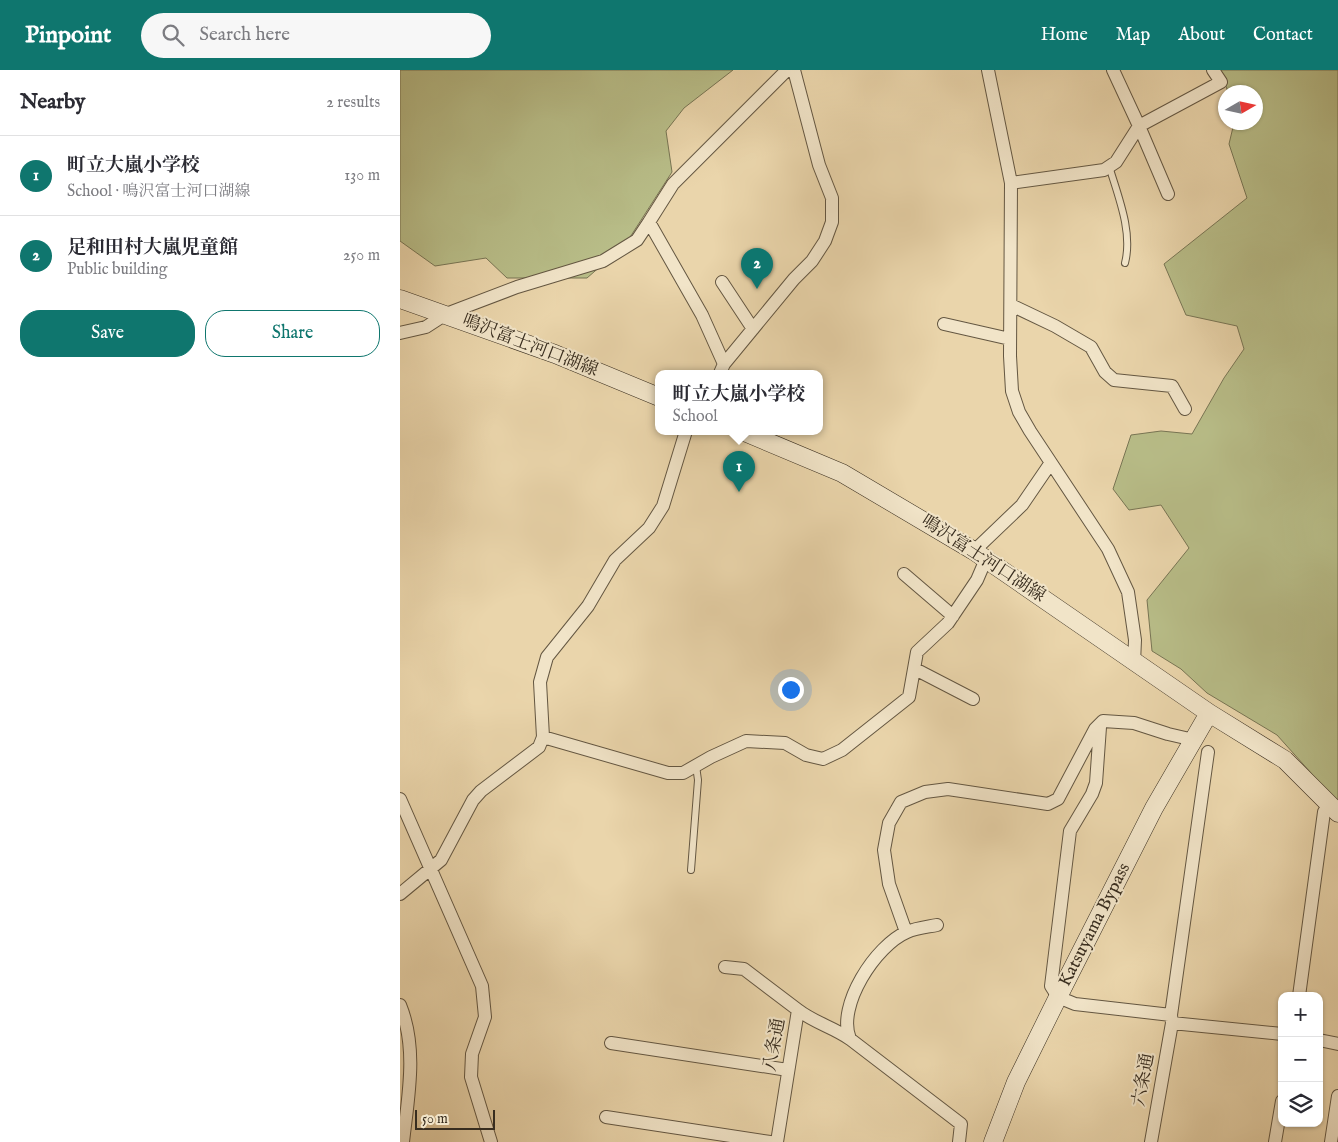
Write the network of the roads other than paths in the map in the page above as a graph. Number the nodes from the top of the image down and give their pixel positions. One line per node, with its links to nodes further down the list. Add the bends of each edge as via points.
1 (787, 70): 10 (street, via 673,184)
2 (794, 70): 17 (street, via 819,165 832,198 832,222 825,242 812,261)
3 (988, 70): 8 (street)
4 (1114, 70): 6 (street)
5 (1212, 70): 6 (street, via 1221,82)
6 (1139, 126): 7 (street, via 1116,162); 9 (street)
7 (1109, 166): 8 (street, via 1104,170); 11 (lane, via 1126,236)
8 (1011, 183): 14 (street)
9 (1168, 194)
10 (649, 222): 15 (street, via 637,240 603,261 517,287); 20 (street, via 702,315)
11 (1125, 263)
12 (722, 282): 17 (street)
13 (400, 299): 15 (main road, 鳴沢富士河口湖線)
14 (1011, 306): 19 (street); 22 (street, via 1091,347 1105,372 1114,380 1172,386)
15 (446, 314): 18 (street, via 426,327); 21 (main road, 鳴沢富士河口湖線)
16 (944, 324): 19 (street)
17 (753, 329): 20 (street)
18 (400, 333)
19 (1010, 339): 25 (street, via 1012,391)
20 (722, 369)
21 (655, 395)
22 (1185, 409)
23 (685, 435): 34 (street, via 662,506 649,528 615,560 588,606 547,657 540,682)
24 (751, 435): 26 (main road, 鳴沢富士河口湖線, via 842,474)
25 (1050, 464): 26 (street, via 1022,505); 29 (street, via 1108,549 1128,592 1135,640)
26 (980, 555): 28 (street, via 977,580); 29 (main road, 鳴沢富士河口湖線)
27 (904, 574): 28 (street)
28 (953, 616): 30 (street, via 917,652)
29 (1134, 663): 32 (main road, 鳴沢富士河口湖線)
30 (915, 669): 31 (street); 37 (street, via 909,697 842,750 823,759 806,755 785,744 746,741)
31 (973, 699)
32 (1209, 713): 35 (main road, Katsuyama Bypass); 39 (main road, 鳴沢富士河口湖線, via 1285,760)
33 (1100, 724): 35 (street, via 1103,721 1134,722); 44 (street, via 1058,799 1048,804 948,789 925,792 901,802 889,823 884,850 889,884); 47 (street, via 1096,783 1070,831 1051,986)
34 (543, 738): 37 (street, via 668,773 683,773); 40 (street, via 539,747 473,800 441,860)
35 (1194, 740): 47 (main road, Katsuyama Bypass, via 1154,808)
36 (1208, 752): 50 (street, 六条通)
37 (696, 766): 41 (lane, via 698,780)
38 (400, 799): 40 (street)
39 (1334, 808): 46 (street, via 1324,812)
40 (430, 869): 42 (street); 62 (street, via 482,986 485,1017 472,1054 471,1077)
41 (691, 870)
42 (400, 894)
43 (937, 925): 44 (street)
44 (906, 932): 52 (street, via 880,952 853,995 847,1032)
45 (725, 967): 49 (street, 八条通, via 744,969)
46 (1300, 992)
47 (1058, 997): 50 (street, via 1076,1004); 66 (main road, Katsuyama Bypass, via 1016,1082)
48 (400, 1005): 61 (street, via 410,1039 411,1070)
49 (798, 1010): 52 (street); 56 (street, 八条通)
50 (1171, 1019): 51 (street); 67 (street, 六条通)
51 (1278, 1033)
52 (850, 1039): 65 (street, via 960,1124)
53 (1323, 1041): 55 (street)
54 (611, 1043): 56 (street)
55 (1338, 1044)
56 (788, 1070): 64 (street, 八条通)
57 (1338, 1096): 60 (street)
58 (606, 1117): 63 (street)
59 (1278, 1124): 68 (street)
60 (1334, 1134)
61 (404, 1141)
62 (491, 1142)
63 (770, 1142)
64 (778, 1142)
65 (958, 1142)
66 (993, 1142)
67 (1151, 1142)
68 (1275, 1142)

